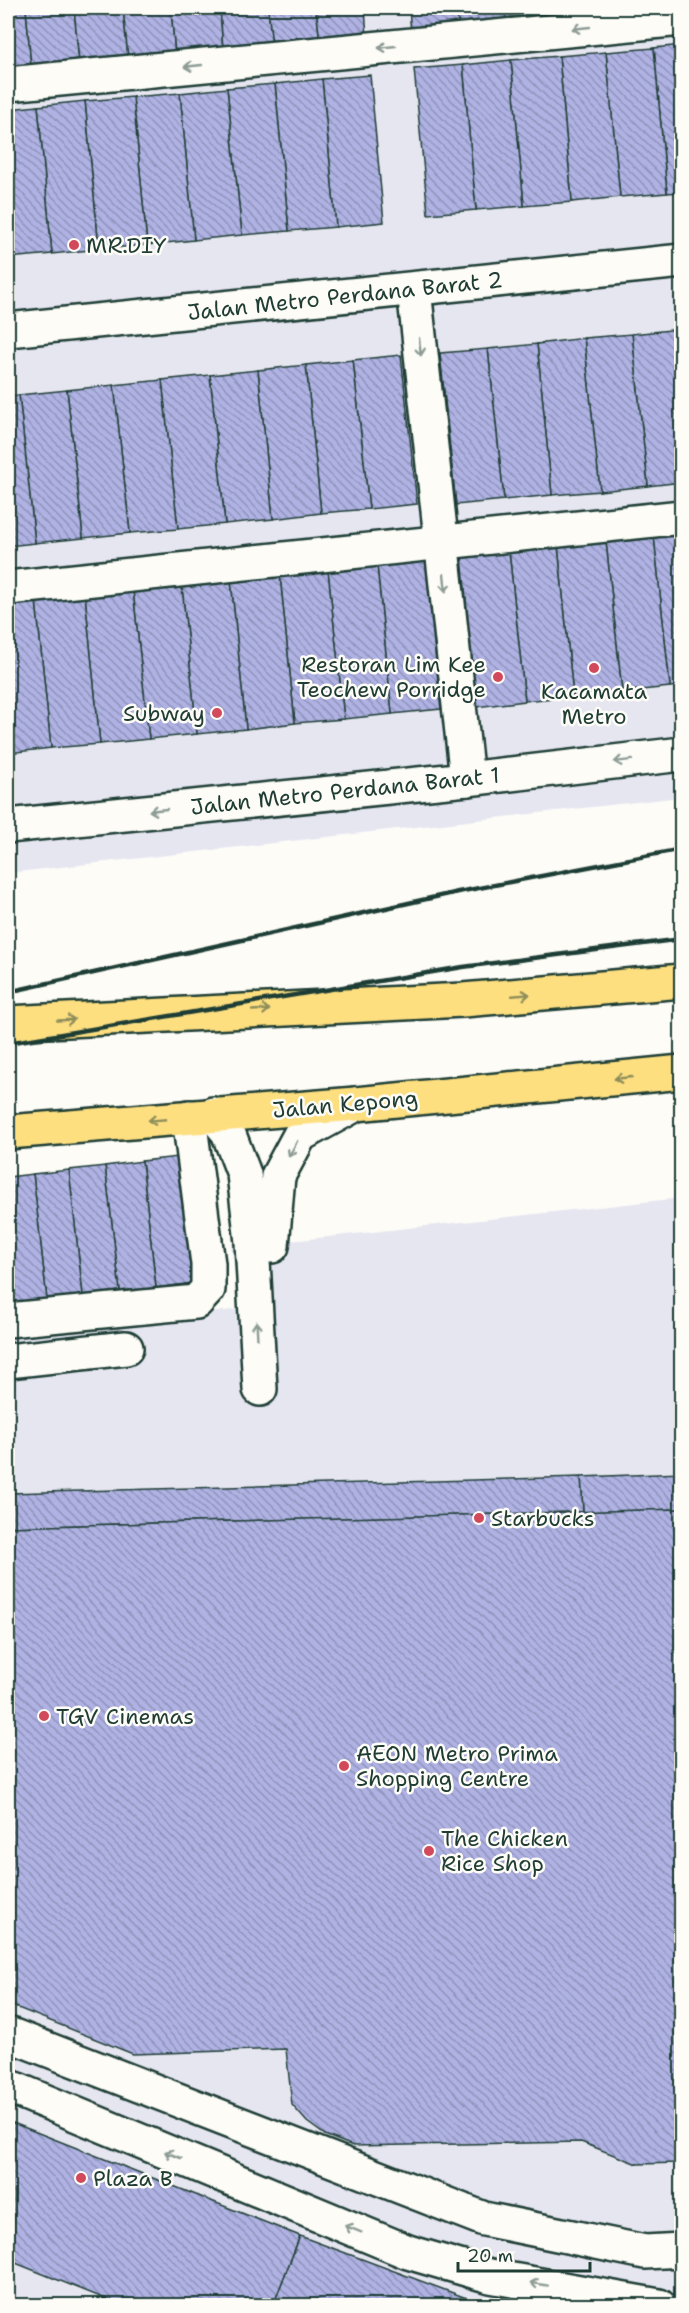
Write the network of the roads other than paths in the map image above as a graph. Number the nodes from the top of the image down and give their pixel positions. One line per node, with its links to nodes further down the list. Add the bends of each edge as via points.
1 (681, 18): 2 (street, one-way to 2)
2 (8, 84)
3 (681, 261): 4 (street, Jalan Metro Perdana Barat 2)
4 (414, 289): 5 (street, Jalan Metro Perdana Barat 2); 7 (street, one-way to 7)
5 (8, 330)
6 (681, 517): 7 (street)
7 (441, 542): 8 (street); 10 (street, one-way to 10)
8 (8, 588)
9 (681, 754): 10 (street, Jalan Metro Perdana Barat 1, one-way to 10)
10 (467, 779): 11 (street, Jalan Metro Perdana Barat 1, one-way to 11)
11 (8, 826)
12 (681, 981): 13 (main road, one-way to 12, via 463,1000)
13 (8, 1023)
14 (681, 1072): 15 (main road, Jalan Kepong, one-way to 15)
15 (356, 1104): 16 (main road, Jalan Kepong); 18 (street, one-way to 18, via 300,1135 278,1176)
16 (201, 1116): 17 (main road, Jalan Kepong, one-way to 17); 19 (street, via 208,1289 196,1302); 22 (street, one-way to 16, via 244,1174 228,1132)
17 (8, 1132)
18 (272, 1246)
19 (8, 1320)
20 (126, 1348): 21 (street)
21 (8, 1361)
22 (260, 1389)
23 (8, 2034): 25 (street, via 484,2219 645,2252)
24 (8, 2086): 26 (street, one-way to 24, via 490,2276 408,2252)
25 (681, 2250)
26 (659, 2306)

